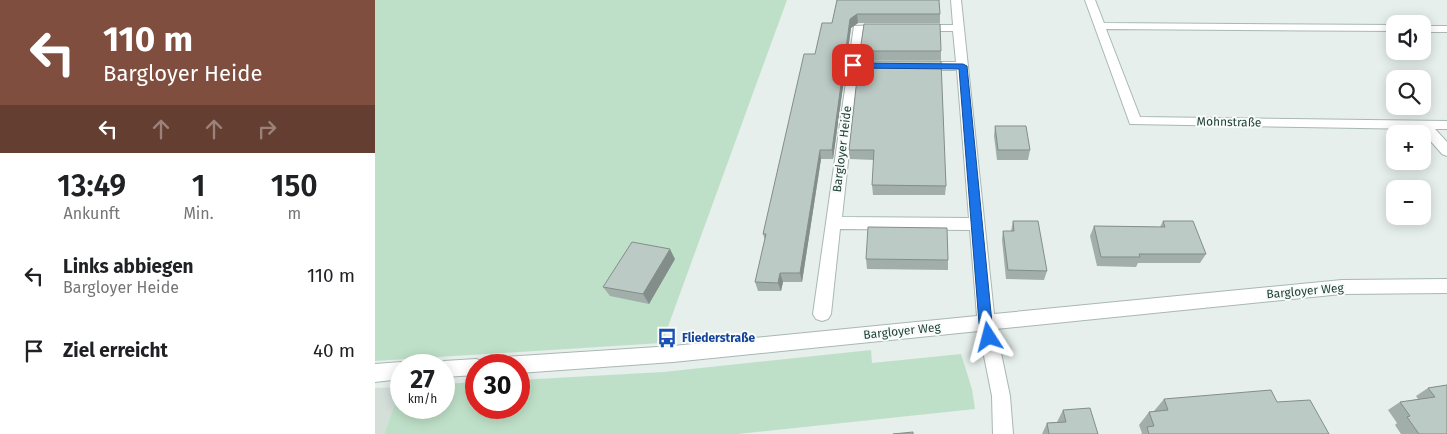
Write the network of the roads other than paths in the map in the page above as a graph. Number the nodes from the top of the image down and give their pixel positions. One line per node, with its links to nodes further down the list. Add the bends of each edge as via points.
1 (956, 0): 4 (street)
2 (1090, 0): 3 (street, Mohnstraße)
3 (1100, 26): 5 (street); 10 (street, Mohnstraße, via 1135,121)
4 (958, 28): 8 (street, Bargloyer Heide, via 858,28); 9 (street)
5 (1386, 28)
6 (1431, 29): 7 (street)
7 (1447, 29)
8 (853, 65): 9 (street); 15 (street, Bargloyer Heide)
9 (963, 66): 16 (street)
10 (1424, 125)
11 (1431, 125): 12 (street, Mohnstraße)
12 (1447, 125)
13 (1431, 133): 14 (street)
14 (1447, 151)
15 (833, 223): 16 (street); 18 (street, Bargloyer Heide)
16 (977, 224): 19 (street)
17 (1447, 286): 19 (street, Bargloyer Weg, via 1342,287)
18 (821, 314)
19 (986, 323): 20 (street, Bargloyer Weg, via 673,354); 23 (street, via 1001,396)
20 (530, 363)
21 (390, 372): 22 (street)
22 (375, 373)
23 (1003, 434)

